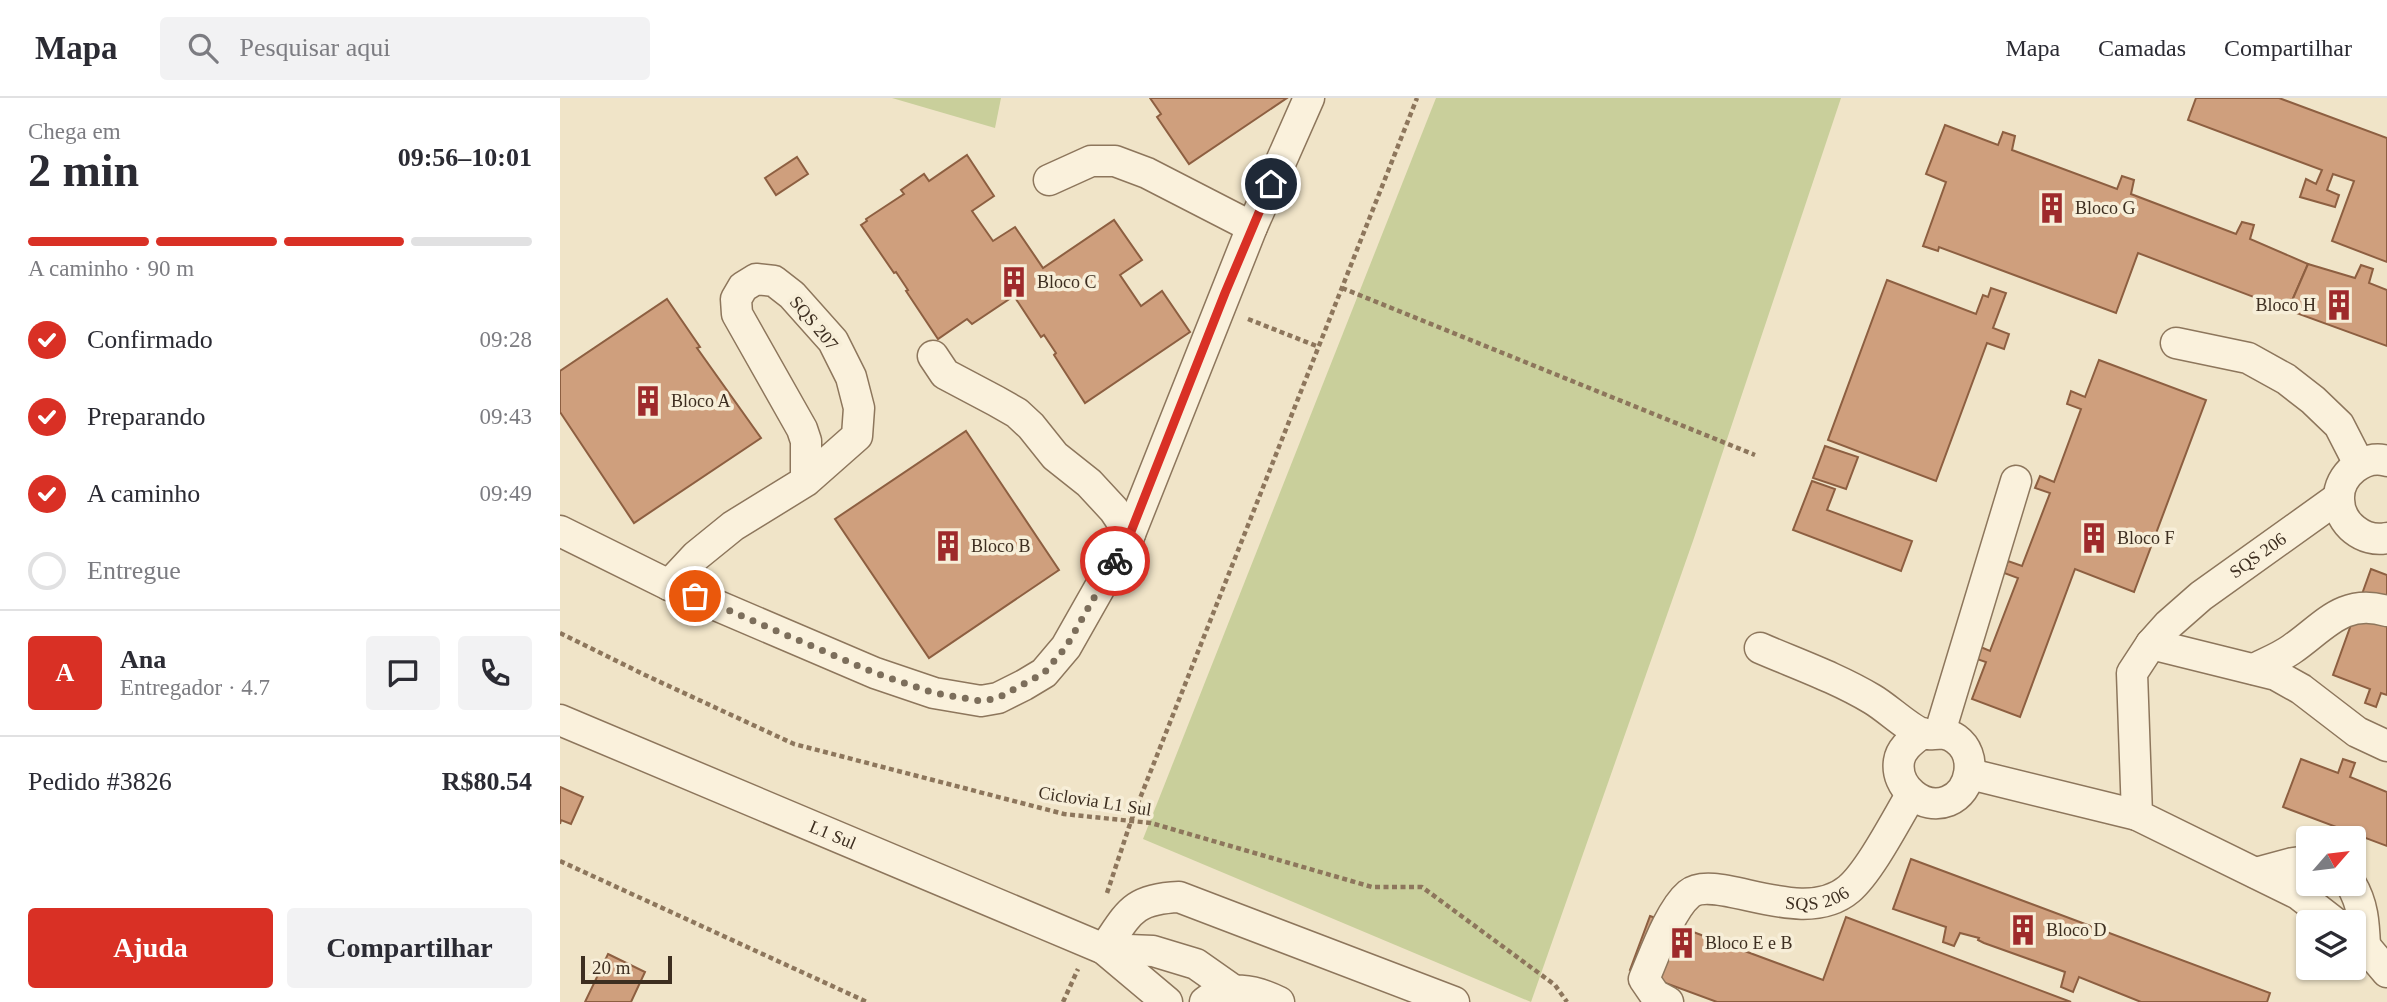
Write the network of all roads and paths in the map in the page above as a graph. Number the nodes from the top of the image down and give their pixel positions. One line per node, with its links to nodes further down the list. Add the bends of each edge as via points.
1 (1309, 98): 4 (street)
2 (1417, 98): 5 (path)
3 (1049, 180): 4 (street, via 1091,161 1115,161)
4 (1252, 227): 6 (street)
5 (1342, 288): 8 (path); 12 (path)
6 (1219, 308): 8 (path); 18 (street)
7 (2176, 343): 13 (street, SQS 206, via 2248,358 2286,379)
8 (1319, 346): 32 (path)
9 (933, 356): 18 (street, via 945,373 1017,413 1055,456 1089,483)
10 (802, 429): 11 (street); 11 (street, SQS 207, via 737,314 736,299 756,279 774,281 792,295 833,341 851,377 859,408); 14 (street, SQS 207)
11 (857, 436): 14 (street)
12 (1755, 455)
13 (2373, 462): 16 (street, SQS 206, via 2344,478)
14 (806, 481): 20 (street, via 733,526)
15 (2016, 481): 27 (street)
16 (2338, 498): 19 (street, via 2343,519 2358,534); 23 (street, SQS 206, via 2201,596)
17 (560, 531): 20 (street)
18 (1130, 534): 20 (street, via 1066,647 1044,673 998,698 981,701 934,693 875,673)
19 (2387, 538)
20 (669, 585)
21 (2387, 611): 25 (street, via 2371,606 2335,615 2290,651)
22 (560, 633): 32 (path, Ciclovia L1 Sul, via 794,744 1064,814)
23 (2151, 644): 25 (street); 31 (street, SQS 206, via 2132,673)
24 (1759, 648): 27 (street, via 1849,686)
25 (2253, 669): 28 (street, via 2276,675 2357,732)
26 (560, 720): 38 (street, L1 Sul)
27 (1931, 733): 29 (street, via 1958,740 1968,755); 30 (street, via 1907,744 1899,761 1901,780)
28 (2387, 746)
29 (1970, 774): 30 (street, via 1962,791 1947,802 1928,803); 31 (street)
30 (1911, 795): 49 (street, SQS 206, via 1873,857 1850,888 1838,896 1788,904 1699,888 1690,893 1678,905 1644,979 1655,995)
31 (2137, 815): 35 (street)
32 (1131, 821): 36 (path); 48 (path, Ciclovia L1 Sul, via 1152,823 1372,887 1422,887 1555,985)
33 (560, 860): 42 (path)
34 (2296, 862): 35 (street)
35 (2256, 873): 37 (street)
36 (1107, 894)
37 (2319, 910)
38 (1097, 946): 41 (street, L1 Sul, via 1153,951 1196,964); 43 (path); 44 (street, L1 Sul); 47 (street, via 1130,911 1156,898 1179,897)
39 (2366, 950): 40 (street)
40 (2387, 972)
41 (1233, 990): 45 (street); 46 (street)
42 (867, 1002)
43 (1063, 1002)
44 (1167, 1002)
45 (1205, 1002)
46 (1279, 1002)
47 (1454, 1002)
48 (1567, 1002)
49 (1668, 1002)

